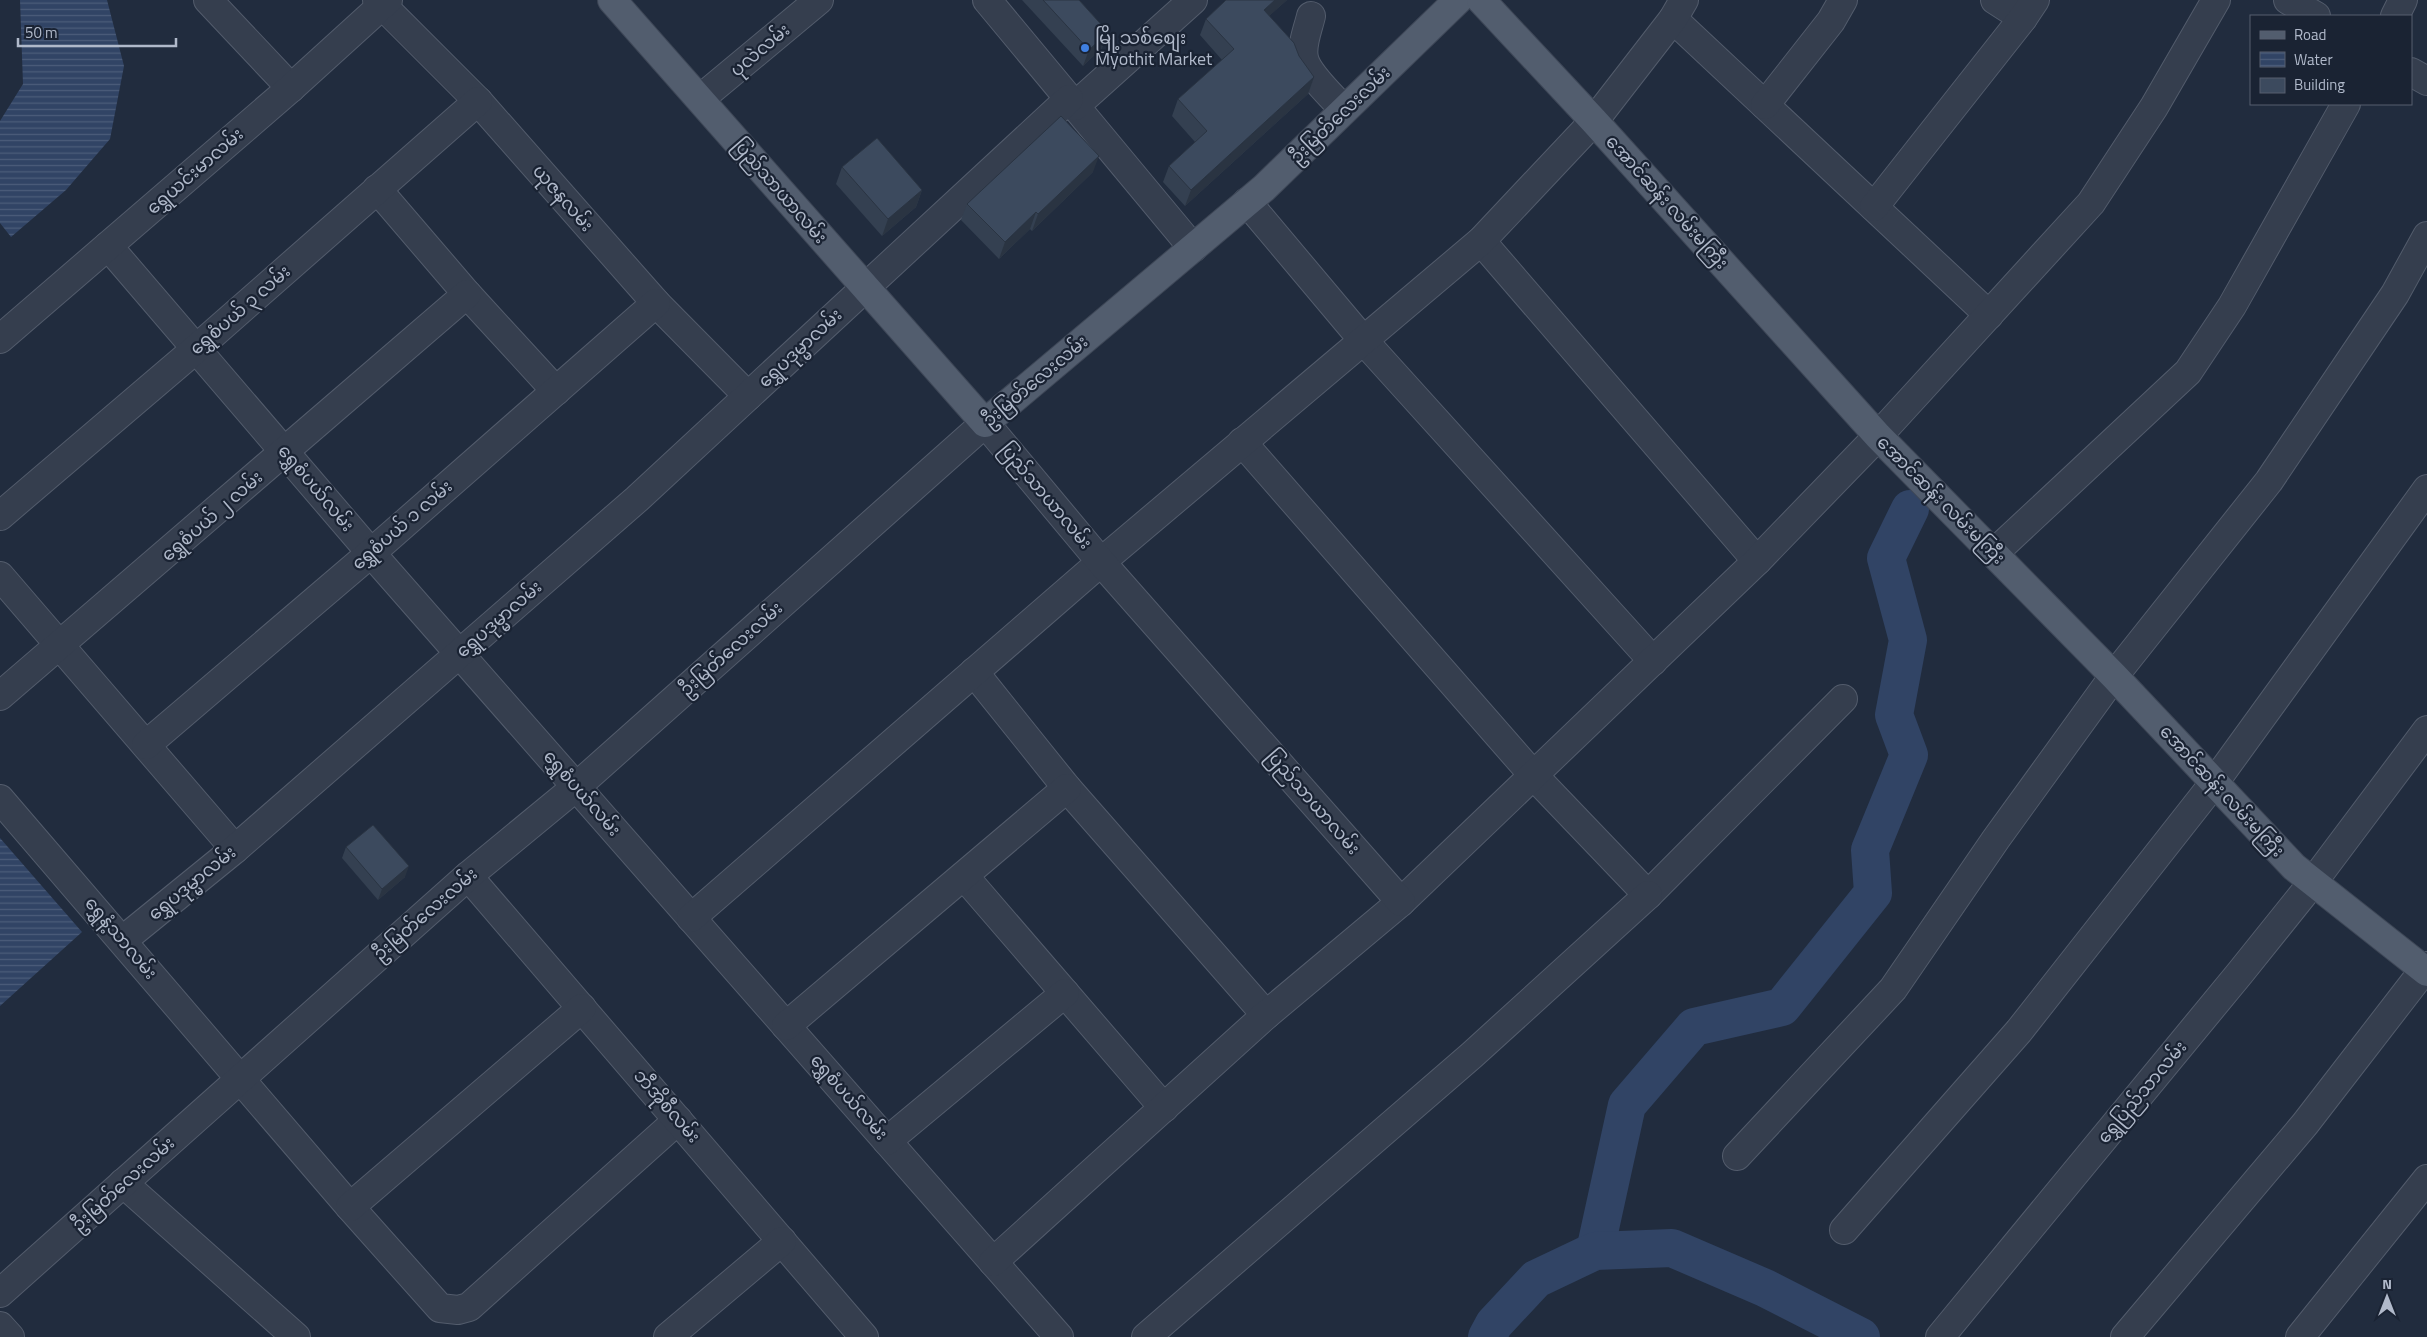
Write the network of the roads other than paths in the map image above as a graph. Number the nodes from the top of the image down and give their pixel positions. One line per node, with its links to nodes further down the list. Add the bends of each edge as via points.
1 (208, 0): 21 (street)
2 (612, 0): 22 (main road, ပြည်သာယာလမ်း)
3 (820, 0): 22 (street, ပုလဲလမ်း)
4 (986, 0): 24 (street)
5 (1193, 0): 24 (street, ရွှေပဒုမ္မာလမ်း)
6 (1458, 0): 27 (main road, ဦးမြတ်လေးလမ်း)
7 (1481, 0): 28 (main road, အောင်ဆန်း လမ်းမကြီး)
8 (1843, 0): 25 (street, via 1831,21)
9 (1994, 0): 15 (street)
10 (2216, 0): 39 (street, via 2154,107 2091,203)
11 (2288, 0): 16 (street)
12 (2403, 0): 17 (street)
13 (383, 2): 21 (street, ရွှေယင်းမာလမ်း); 23 (street, ယုဇနလမ်း)
14 (1679, 9): 25 (street); 28 (street)
15 (2029, 9): 31 (street)
16 (2314, 15)
17 (2396, 15)
18 (1311, 16): 27 (street, via 1303,45 1304,59)
19 (2412, 73): 20 (street)
20 (2427, 81)
21 (291, 88): 34 (street, ရွှေယင်းမာလမ်း)
22 (700, 99): 36 (main road, ပြည်သာယာလမ်း)
23 (478, 101): 29 (street, ရွှေစံပယ် ၃ လမ်း); 38 (street, ယုဇနလမ်း)
24 (1072, 102): 35 (street); 36 (street, ရွှေပဒုမ္မာလမ်း)
25 (1765, 105): 31 (street)
26 (2345, 105): 52 (street, via 2232,306 2188,372)
27 (1344, 110): 30 (main road, ဦးမြတ်လေးလမ်း)
28 (1594, 121): 33 (street); 46 (main road, အောင်ဆန်း လမ်းမကြီး)
29 (377, 190): 37 (street); 42 (street, ရွှေစံပယ် ၃ လမ်း)
30 (1247, 202): 35 (main road, ဦးမြတ်လေးလမ်း); 41 (street)
31 (1874, 207): 39 (street)
32 (2427, 236): 60 (street, via 2395,294 2269,481)
33 (1481, 241): 41 (street); 53 (street)
34 (108, 246): 40 (street, ရွှေယင်းမာလမ်း); 42 (street, ရွှေစံပယ်လမ်း)
35 (1193, 248): 45 (main road, ဦးမြတ်လေးလမ်း)
36 (866, 288): 44 (street, ရွှေပဒုမ္မာလမ်း); 45 (main road, ပြည်သာယာလမ်း)
37 (467, 294): 43 (street); 48 (street, ရွှေစံပယ် ၂ လမ်း)
38 (656, 303): 43 (street, ရွှေစံပယ် ၁ လမ်း); 44 (street, ယုဇနလမ်း)
39 (1989, 315): 46 (street)
40 (0, 339)
41 (1363, 340): 47 (street); 58 (street)
42 (197, 348): 48 (street, ရွှေစံပယ်လမ်း); 50 (street, ရွှေစံပယ် ၃ လမ်း)
43 (556, 391): 51 (street, ရွှေစံပယ် ၁ လမ်း)
44 (748, 396): 57 (street, ရွှေပဒုမ္မာလမ်း, via 637,499)
45 (985, 423): 54 (street, ပြည်သာယာလမ်း); 67 (street, ဦးမြတ်လေးလမ်း)
46 (1878, 436): 52 (main road, အောင်ဆန်း လမ်းမကြီး); 53 (street)
47 (1242, 442): 54 (street); 65 (street)
48 (286, 452): 51 (street, ရွှေစံပယ်လမ်း); 56 (street, ရွှေစံပယ် ၂ လမ်း)
49 (2427, 489): 66 (street)
50 (0, 516)
51 (371, 553): 57 (street, ရွှေစံပယ်လမ်း); 64 (street, ရွှေစံပယ် ၁ လမ်း)
52 (1994, 553): 60 (main road, အောင်ဆန်း လမ်းမကြီး)
53 (1756, 561): 58 (street)
54 (1101, 562): 59 (street); 75 (street, ပြည်သာယာလမ်း)
55 (0, 576): 56 (street)
56 (60, 645): 61 (street, ရွှေစံပယ် ၂ လမ်း); 64 (street)
57 (460, 652): 67 (street, ရွှေစံပယ်လမ်း); 70 (street, ရွှေပဒုမ္မာလမ်း)
58 (1653, 661): 65 (street)
59 (974, 672): 68 (street); 76 (street)
60 (2114, 676): 66 (main road, အောင်ဆန်း လမ်းမကြီး); 87 (street, via 1893,990)
61 (0, 696)
62 (1844, 699): 74 (street)
63 (2427, 730): 73 (street, ရွှေပြည်သာလမ်း)
64 (146, 745): 70 (street)
65 (1534, 776): 74 (street); 75 (street)
66 (2214, 783): 73 (main road, အောင်ဆန်း လမ်းမကြီး, via 2294,867); 91 (street, via 2019,1031)
67 (576, 787): 71 (street, ဦးမြတ်လေးလမ်း); 76 (street, ရွှေစံပယ်လမ်း)
68 (1067, 788): 72 (street); 81 (street)
69 (0, 798): 77 (street, ရွှေနံ့သာလမ်း)
70 (235, 849): 77 (street, ရွှေပဒုမ္မာလမ်း)
71 (468, 876): 80 (street, ဘီအိုစီလမ်း); 83 (street, ဦးမြတ်လေးလမ်း)
72 (964, 876): 79 (street); 82 (street)
73 (2313, 882): 78 (main road, အောင်ဆန်း လမ်းမကြီး); 102 (street, ရွှေပြည်သာလမ်း)
74 (1648, 895): 101 (street, via 1472,1055)
75 (1401, 902): 81 (street)
76 (691, 918): 82 (street, ရွှေစံပယ်လမ်း)
77 (123, 940): 83 (street, ရွှေနံ့သာလမ်း)
78 (2426, 969): 103 (street, via 2305,1124)
79 (1065, 993): 84 (street); 86 (street)
80 (582, 1008): 85 (street, ဘီအိုစီလမ်း); 90 (street)
81 (1266, 1015): 84 (street)
82 (786, 1026): 86 (street, ရွှေစံပယ်လမ်း)
83 (240, 1080): 89 (street, ဦးမြတ်လေးလမ်း); 90 (street, ရွှေနံ့သာလမ်း)
84 (1164, 1108): 93 (street)
85 (678, 1120): 90 (street, ရွှေနံ့သာလမ်း, via 469,1307 458,1310 440,1308); 92 (street, ဘီအိုစီလမ်း)
86 (887, 1141): 93 (street, ရွှေစံပယ်လမ်း)
87 (1737, 1156)
88 (2427, 1179): 104 (street)
89 (123, 1183): 94 (street, ဦးမြတ်လေးလမ်း); 97 (street)
90 (350, 1207)
91 (1844, 1230)
92 (782, 1240): 98 (street); 99 (street, ဘီအိုစီလမ်း)
93 (993, 1262): 100 (street, ရွှေစံပယ်လမ်း)
94 (0, 1293)
95 (0, 1326): 96 (street)
96 (10, 1337)
97 (296, 1337)
98 (668, 1337)
99 (864, 1337)
100 (1059, 1337)
101 (1146, 1337)
102 (1940, 1337)
103 (2125, 1337)
104 (2300, 1337)

